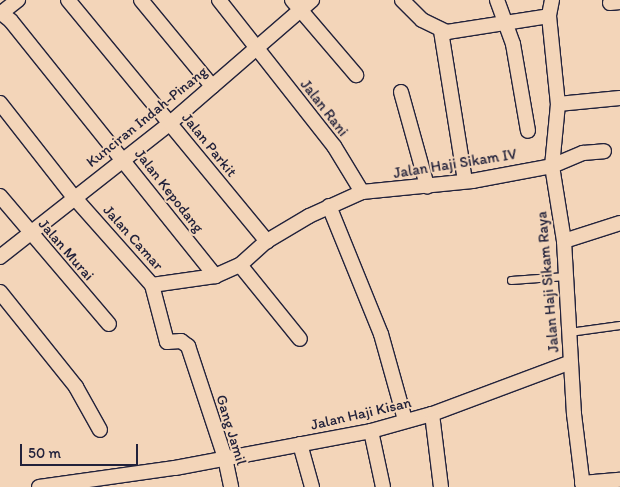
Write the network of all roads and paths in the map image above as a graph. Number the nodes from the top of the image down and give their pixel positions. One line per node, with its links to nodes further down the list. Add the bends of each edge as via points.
1 (18, 0): 10 (street)
2 (68, 0): 21 (street, Jalan Parkit)
3 (141, 0): 16 (street)
4 (219, 0): 14 (street, Jalan Rani)
5 (312, 0): 9 (street, Kunciran Indah-Pinang)
6 (402, 0): 13 (street, via 422,20)
7 (497, 0): 12 (street)
8 (552, 0): 11 (street, Jalan Haji Sikam Raya)
9 (296, 5): 14 (street, Kunciran Indah-Pinang); 15 (street)
10 (0, 13): 24 (street, Jalan Kepodang, via 11,21)
11 (549, 16): 12 (street); 20 (street, Jalan Haji Sikam Raya)
12 (503, 23): 13 (street); 22 (street, via 513,44)
13 (441, 31): 26 (street)
14 (256, 47): 16 (street, Kunciran Indah-Pinang); 28 (street, Jalan Rani, via 334,146)
15 (356, 74)
16 (212, 86): 21 (street, Kunciran Indah-Pinang)
17 (401, 92): 27 (street)
18 (620, 98): 20 (street)
19 (0, 102): 30 (street, Jalan Camar)
20 (558, 104): 25 (street, Jalan Haji Sikam Raya)
21 (170, 123): 24 (street, Kunciran Indah-Pinang); 34 (street, Jalan Parkit)
22 (528, 131)
23 (604, 151): 25 (street, Jalan Haji Sikam IV, via 582,153)
24 (123, 159): 30 (street, Kunciran Indah-Pinang); 38 (street, Jalan Kepodang)
25 (552, 166): 26 (street, Jalan Haji Sikam IV); 35 (street, Jalan Haji Sikam Raya)
26 (465, 182): 27 (street, Jalan Haji Sikam IV)
27 (427, 186): 28 (street, Jalan Haji Sikam IV)
28 (362, 192): 31 (street, Jalan Camar)
29 (0, 196): 33 (street, Jalan Murai)
30 (74, 196): 33 (street, Kunciran Indah-Pinang); 41 (street, Jalan Camar)
31 (329, 206): 34 (street, Jalan Camar); 49 (street, via 382,334)
32 (620, 223): 35 (street)
33 (28, 232): 36 (street, Kunciran Indah-Pinang); 43 (street, Jalan Murai)
34 (267, 241): 37 (street, Jalan Camar)
35 (564, 241): 39 (street, Jalan Haji Sikam Raya)
36 (0, 257)
37 (240, 265): 38 (street, Jalan Camar); 46 (street)
38 (215, 276): 41 (street, Jalan Camar)
39 (566, 276): 40 (lane); 45 (street, Jalan Haji Sikam Raya)
40 (511, 280)
41 (152, 285): 53 (street, Gang Jamil, via 167,342 186,342)
42 (0, 292): 50 (street, via 76,388)
43 (109, 324)
44 (620, 325): 45 (lane)
45 (569, 332): 47 (street, Jalan Haji Sikam Raya)
46 (300, 339)
47 (571, 362): 48 (street, Jalan Haji Kisan); 55 (street, Jalan Haji Sikam Raya)
48 (432, 414): 49 (street, Jalan Haji Kisan); 60 (street)
49 (405, 420): 51 (street, Jalan Haji Kisan)
50 (100, 430)
51 (371, 431): 52 (street, Jalan Haji Kisan); 59 (street)
52 (300, 444): 53 (street, Jalan Haji Kisan); 58 (street)
53 (225, 458): 56 (street, Jalan Haji Kisan); 57 (street, Gang Jamil)
54 (620, 480): 55 (street)
55 (582, 485)
56 (40, 487)
57 (231, 487)
58 (312, 487)
59 (383, 487)
60 (441, 487)

